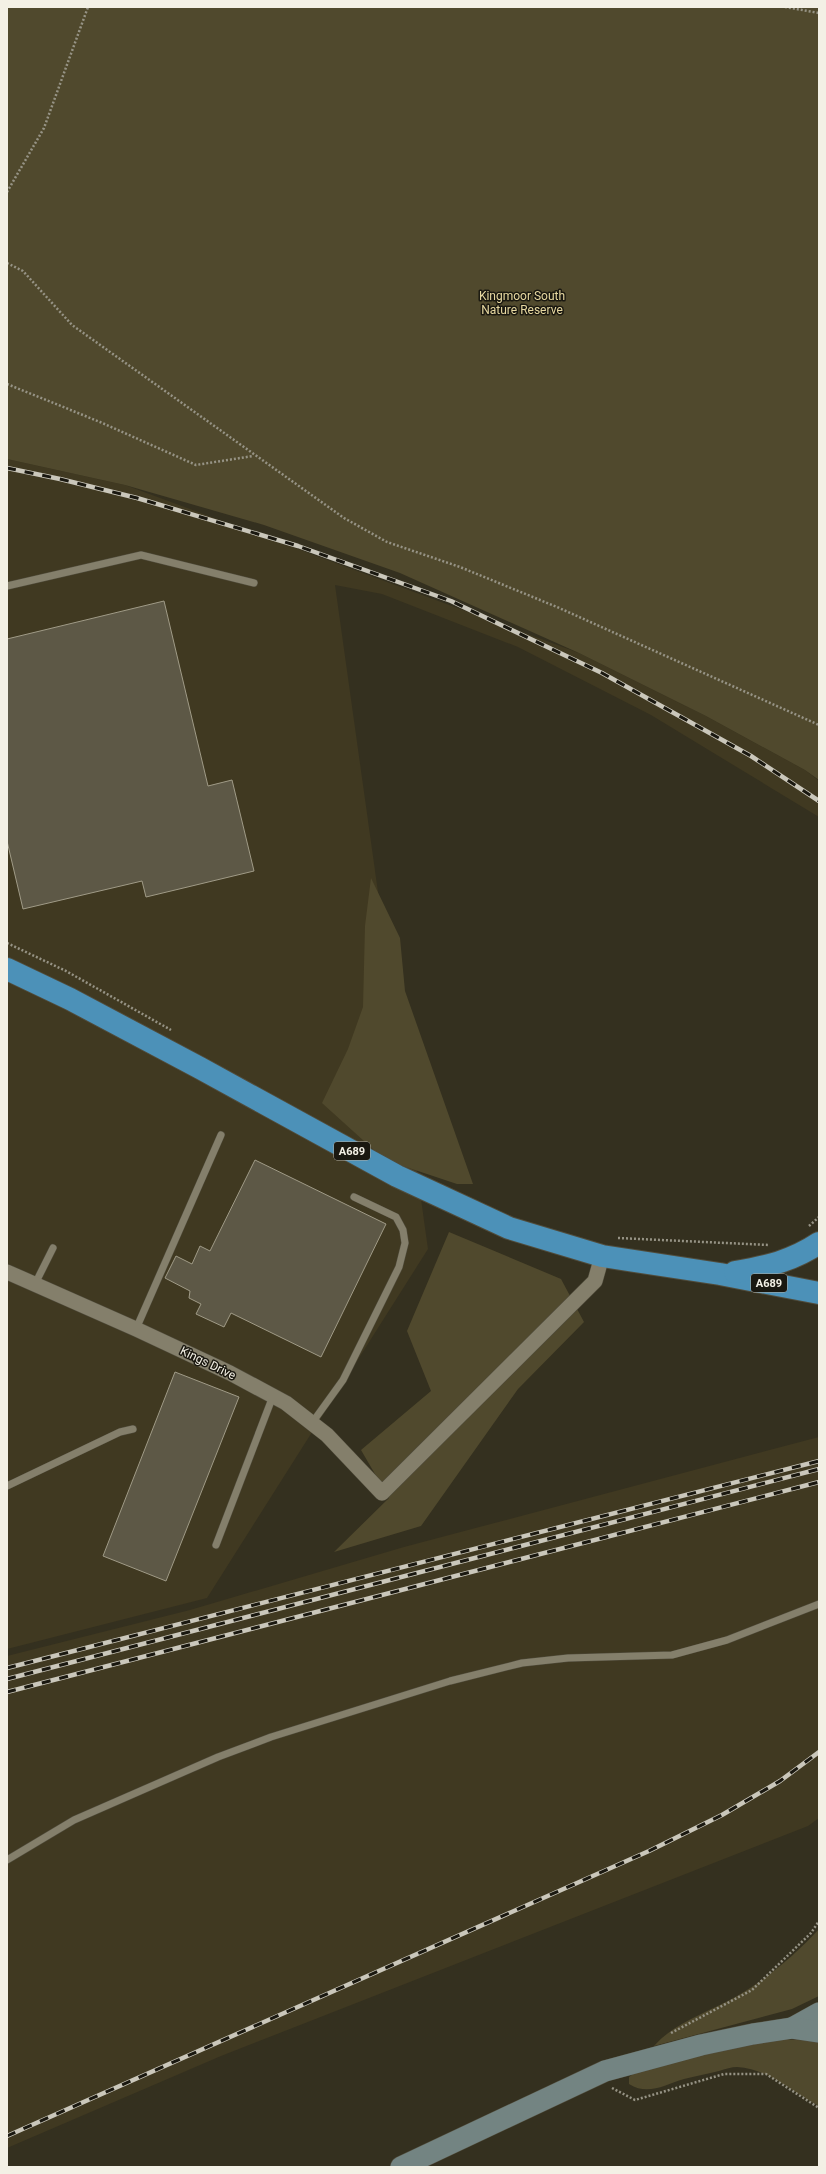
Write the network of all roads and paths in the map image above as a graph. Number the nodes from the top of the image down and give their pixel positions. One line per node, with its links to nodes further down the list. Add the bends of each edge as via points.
1 (88, 7): 4 (path, via 44,128)
2 (785, 7): 3 (path)
3 (819, 13)
4 (7, 192)
5 (7, 263): 7 (path, via 23,271 72,325)
6 (7, 384): 7 (path, via 196,465)
7 (254, 456): 10 (path, via 344,518 387,542 460,567 557,607)
8 (254, 583): 9 (lane, via 141,555)
9 (7, 586)
10 (819, 725)
11 (7, 943): 13 (path, via 66,971)
12 (7, 969): 19 (highway, A689, via 77,1002 397,1176 461,1207 509,1228)
13 (172, 1030)
14 (221, 1135): 25 (lane)
15 (354, 1198): 27 (lane, via 396,1217 403,1230 405,1243 400,1267 347,1373)
16 (819, 1217): 17 (path)
17 (812, 1236): 22 (highway, A689, via 803,1254 782,1263)
18 (773, 1243): 19 (path)
19 (606, 1247): 22 (highway, A689); 27 (street, Kings Drive, via 595,1281 382,1493 327,1435)
20 (53, 1248): 23 (lane)
21 (7, 1272): 23 (street, Kings Drive)
22 (720, 1274): 24 (highway, A689)
23 (35, 1284): 25 (street, Kings Drive)
24 (819, 1293)
25 (136, 1329): 26 (street, Kings Drive)
26 (273, 1395): 27 (street, Kings Drive); 30 (lane)
27 (312, 1423)
28 (133, 1429): 29 (lane, via 120,1432)
29 (7, 1486)
30 (216, 1545)
31 (819, 1604): 32 (lane, via 728,1640 672,1655 568,1658 522,1663 450,1681 272,1737 87,1814)
32 (7, 1860)
33 (819, 1922): 37 (path, via 811,1933 752,1990)
34 (819, 2013): 35 (street)
35 (792, 2028): 36 (street); 38 (street, via 701,2045)
36 (819, 2032)
37 (665, 2038)
38 (605, 2071): 39 (path, via 612,2089 635,2100 724,2074 766,2074); 40 (street)
39 (819, 2108)
40 (401, 2167)

